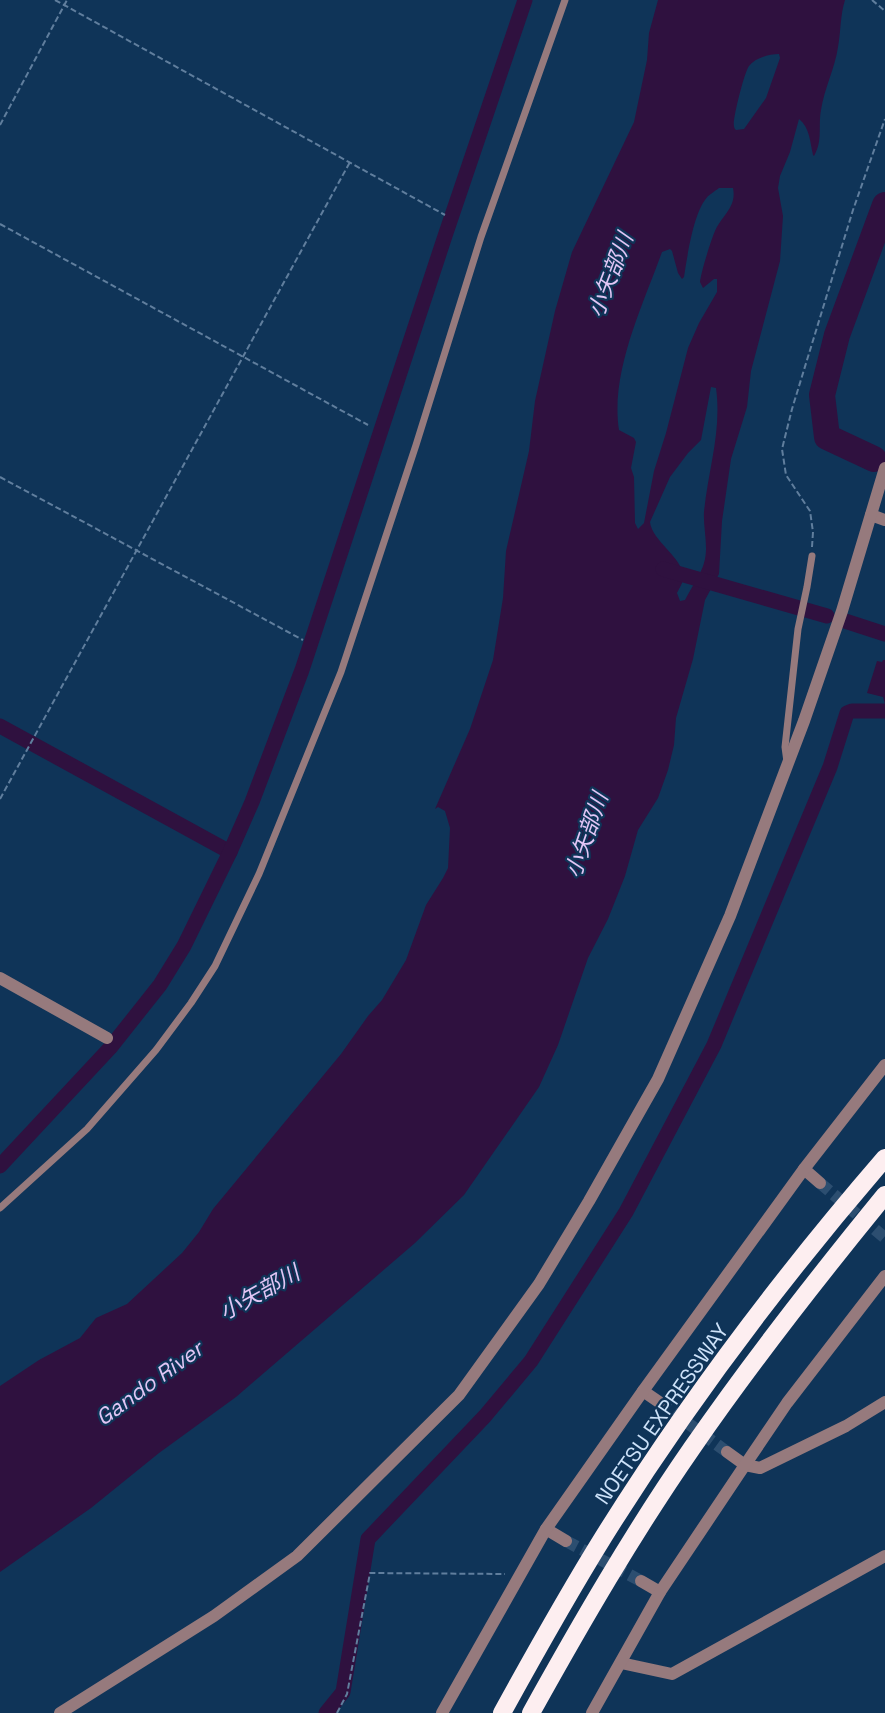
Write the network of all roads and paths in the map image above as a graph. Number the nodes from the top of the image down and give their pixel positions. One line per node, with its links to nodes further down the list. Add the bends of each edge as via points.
1 (55, 0): 5 (path)
2 (68, 0): 5 (path)
3 (566, 0): 31 (lane, via 481,237 341,672 259,874 215,966 156,1050 87,1129)
4 (872, 0): 6 (path)
5 (65, 5): 8 (path); 9 (path)
6 (885, 11)
7 (885, 119): 19 (path, via 853,210 782,449 786,475 810,511)
8 (0, 125)
9 (350, 162): 10 (path); 12 (path)
10 (445, 215)
11 (0, 224): 12 (path)
12 (243, 358): 13 (path); 18 (path)
13 (368, 425)
14 (885, 468): 16 (street)
15 (0, 477): 18 (path)
16 (871, 515): 17 (street); 21 (street)
17 (885, 520)
18 (136, 551): 20 (path); 22 (path)
19 (812, 556): 21 (lane, via 798,629 785,747)
20 (303, 640)
21 (788, 764): 46 (street, via 730,916 658,1078 539,1284 459,1395 297,1556 214,1616)
22 (0, 799)
23 (0, 978): 24 (street)
24 (107, 1038)
25 (885, 1065): 28 (street)
26 (885, 1147): 32 (highway)
27 (885, 1158): 32 (highway, NOETSU EXPRESSWAY)
28 (804, 1169): 29 (street); 34 (street)
29 (820, 1183)
30 (885, 1195): 50 (highway, NOETSU EXPRESSWAY, via 753,1362 691,1450 621,1558)
31 (0, 1208)
32 (800, 1261): 49 (highway, NOETSU EXPRESSWAY, via 629,1498)
33 (885, 1276): 38 (street, via 787,1403)
34 (643, 1390): 35 (street); 39 (street)
35 (659, 1402)
36 (885, 1402): 38 (street, via 846,1426 760,1468)
37 (727, 1452): 38 (street)
38 (745, 1465): 44 (street)
39 (546, 1529): 40 (street); 42 (street)
40 (566, 1540)
41 (885, 1556): 45 (street, via 672,1674)
42 (520, 1575): 47 (path, via 370,1573 347,1694); 48 (street)
43 (641, 1581): 44 (street)
44 (660, 1592): 45 (street)
45 (621, 1663): 51 (street)
46 (60, 1713)
47 (337, 1713)
48 (442, 1713)
49 (502, 1713)
50 (531, 1713)
51 (592, 1713)

